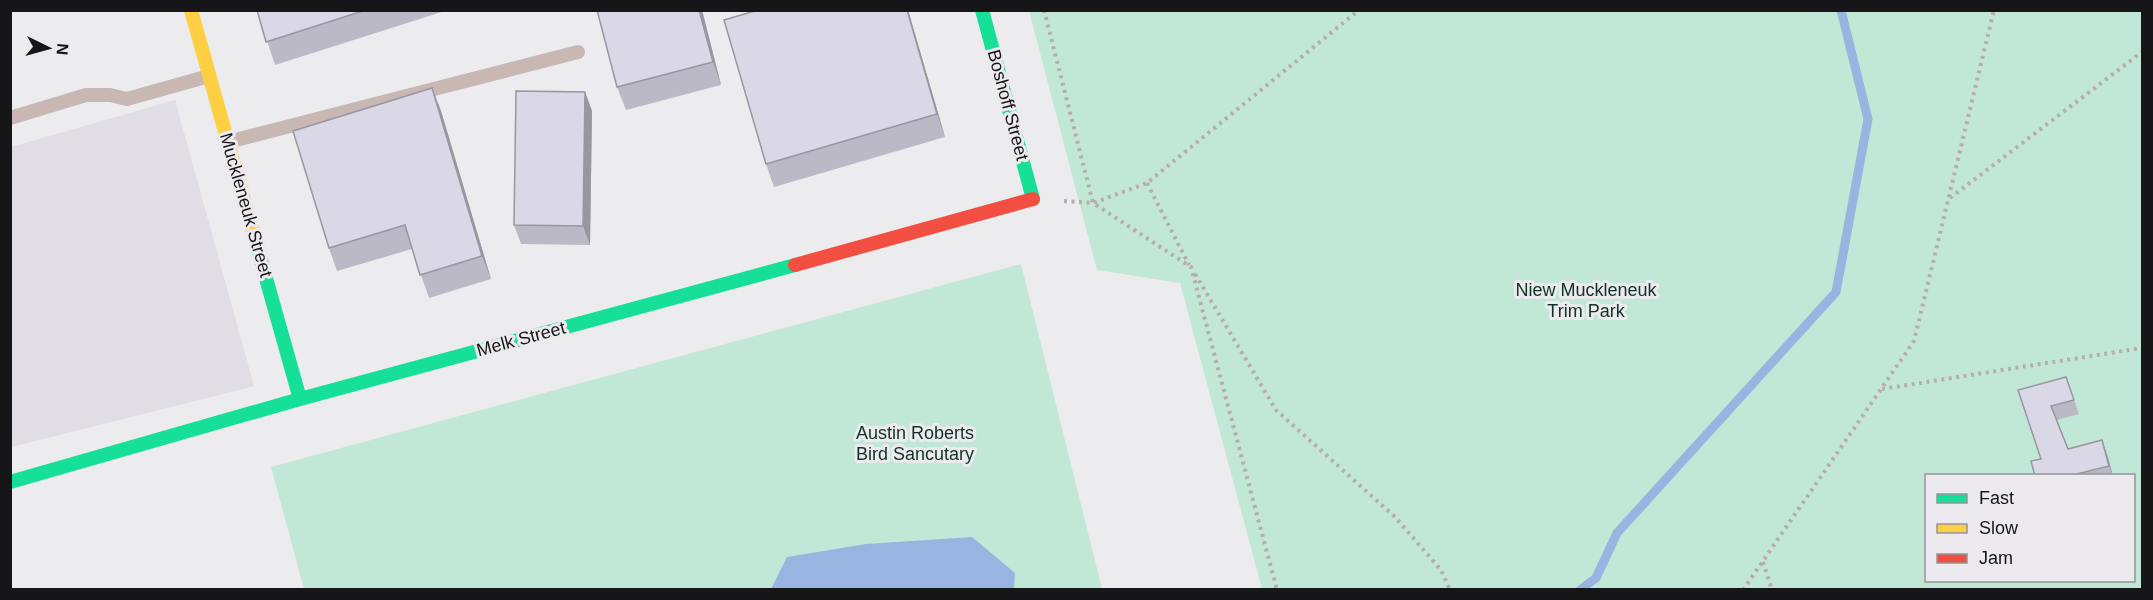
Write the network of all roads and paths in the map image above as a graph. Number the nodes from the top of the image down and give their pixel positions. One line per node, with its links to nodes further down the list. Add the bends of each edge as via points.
1 (191, 10): 8 (street, Muckleneuk Street)
2 (982, 10): 13 (street, Boshoff Street)
3 (1044, 10): 14 (path)
4 (1359, 10): 11 (path)
5 (1994, 10): 12 (path)
6 (578, 52): 10 (lane)
7 (2142, 52): 12 (path)
8 (209, 76): 9 (lane, via 127,99 86,95); 10 (street, Muckleneuk Street)
9 (10, 118)
10 (228, 142): 18 (street, Muckleneuk Street)
11 (1148, 183): 14 (path); 15 (path)
12 (1950, 198): 17 (path, via 1914,341)
13 (1033, 200): 14 (path); 18 (street, Melk Street)
14 (1093, 203): 15 (path)
15 (1191, 267): 21 (path); 22 (path, via 1276,410 1395,517 1441,570)
16 (2142, 348): 17 (path)
17 (1882, 389): 20 (path)
18 (300, 399): 19 (street, Melk Street)
19 (10, 482)
20 (1763, 561): 23 (path); 24 (path)
21 (1276, 590)
22 (1450, 590)
23 (1743, 590)
24 (1772, 590)

